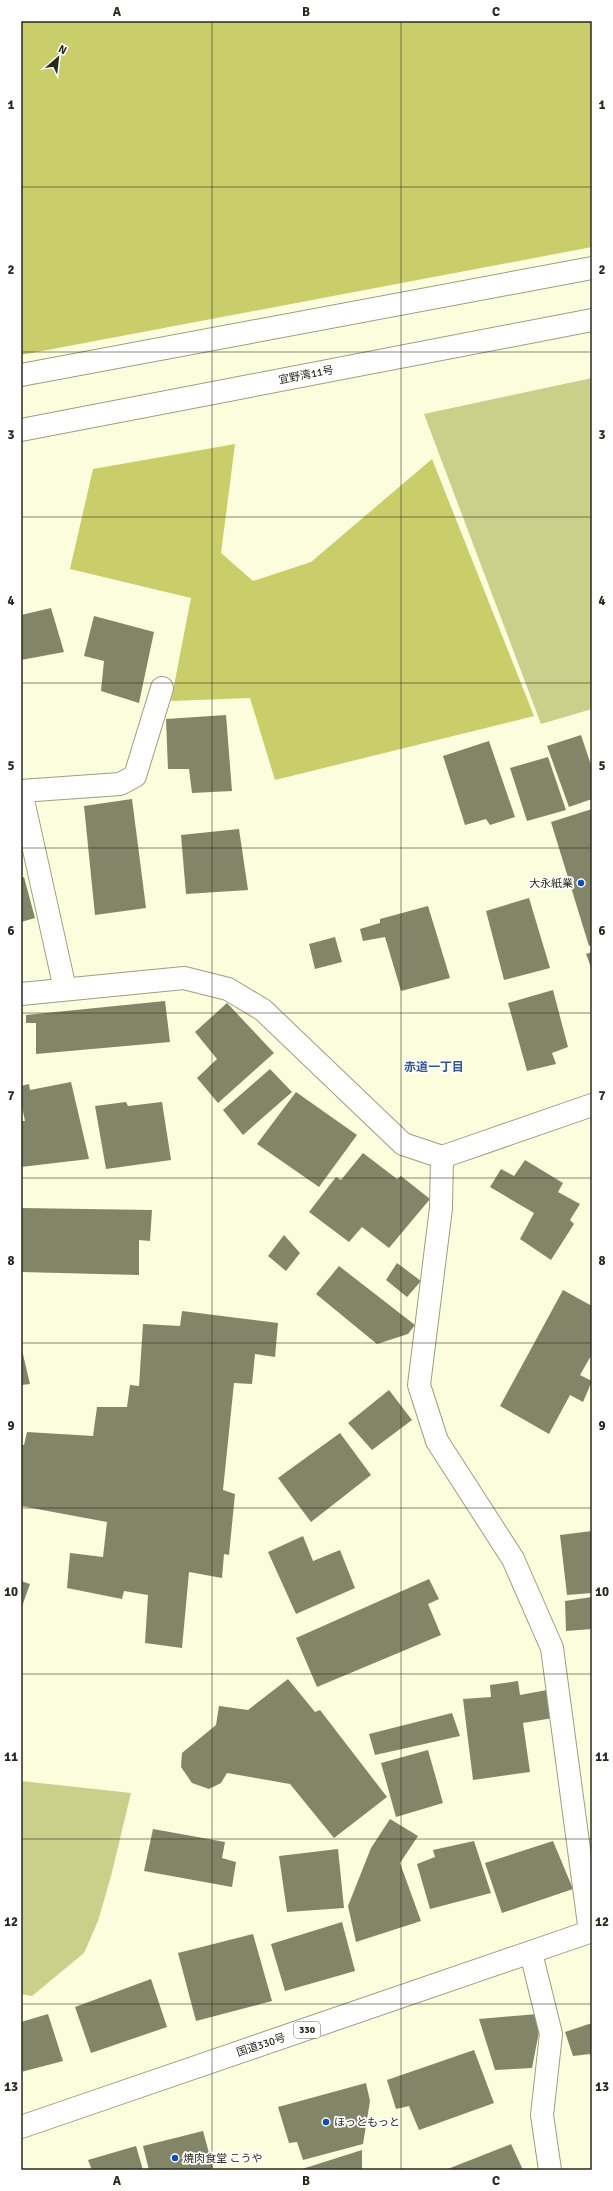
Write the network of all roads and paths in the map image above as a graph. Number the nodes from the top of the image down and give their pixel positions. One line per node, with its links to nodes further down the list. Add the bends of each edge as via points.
1 (592, 268): 3 (main road)
2 (592, 320): 4 (main road, 宜野湾11号)
3 (21, 376)
4 (21, 430)
5 (162, 688): 6 (main road, via 135,776 120,784 21,791)
6 (65, 989): 7 (main road); 9 (main road, via 184,978 228,989 262,1010 403,1144)
7 (21, 994)
8 (592, 1105): 9 (main road)
9 (442, 1157): 10 (main road, via 441,1208 419,1385 437,1441 513,1559 552,1648)
10 (591, 1932): 11 (main road, 国道330号 / 330)
11 (531, 1953): 12 (main road, 国道330号 / 330); 13 (main road, via 551,2034 542,2115)
12 (21, 2126)
13 (550, 2170)

